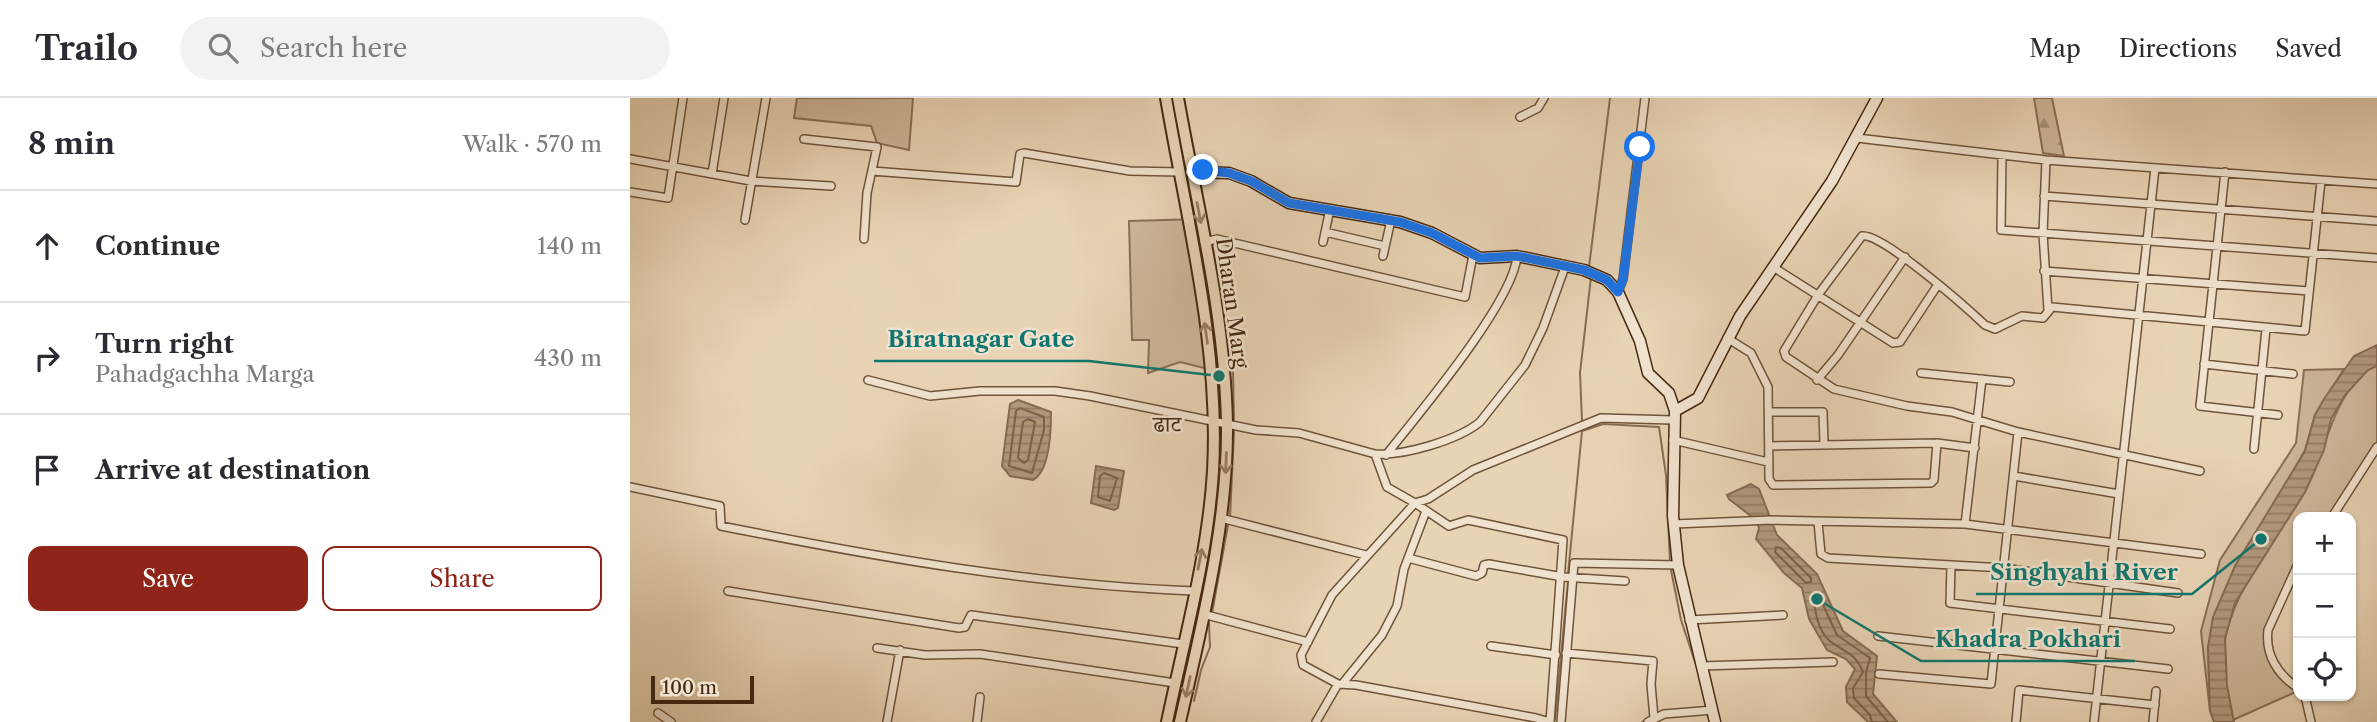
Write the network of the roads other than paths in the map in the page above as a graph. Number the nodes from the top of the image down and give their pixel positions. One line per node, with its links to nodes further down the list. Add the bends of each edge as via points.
1 (683, 98): 15 (street)
2 (724, 98): 21 (street)
3 (766, 98): 22 (street)
4 (1166, 98): 18 (main road, Dharan Marg)
5 (1178, 98): 19 (main road, Dharan Marg)
6 (1544, 98): 9 (street, via 1538,108)
7 (1645, 98): 56 (street)
8 (1877, 98): 10 (street)
9 (1520, 117)
10 (1857, 138): 12 (street); 50 (street)
11 (804, 139): 17 (street, via 877,147)
12 (2002, 156): 14 (street); 36 (street, via 2001,230)
13 (630, 159): 15 (street)
14 (2046, 160): 16 (street); 27 (street)
15 (672, 167): 21 (street); 26 (street, via 668,198)
16 (2155, 168): 20 (street); 28 (street)
17 (872, 171): 18 (street, via 1016,182 1024,153 1138,172); 37 (street)
18 (1178, 172): 76 (main road, Dharan Marg, one-way to 18, via 1199,282)
19 (1191, 172): 29 (street, via 1229,173 1289,203); 39 (main road, Dharan Marg, one-way to 39)
20 (2225, 173): 23 (street); 30 (street)
21 (712, 174): 22 (street)
22 (751, 181): 25 (street); 32 (street)
23 (2322, 181): 24 (street); 31 (street)
24 (2377, 184)
25 (831, 186)
26 (630, 192)
27 (2045, 196): 28 (street); 36 (street)
28 (2151, 204): 30 (street); 38 (street)
29 (1330, 209): 33 (street); 35 (street)
30 (2222, 209): 31 (street); 42 (street)
31 (2317, 218): 34 (street); 43 (street)
32 (745, 220)
33 (1391, 220): 41 (street); 45 (street, via 1432,233)
34 (2377, 221)
35 (1325, 232): 40 (street); 41 (street)
36 (2043, 233): 38 (street); 51 (street)
37 (864, 239)
38 (2147, 241): 42 (street); 52 (street)
39 (1205, 242): 45 (street, via 1217,239 1465,297); 78 (main road, Dharan Marg)
40 (1323, 242)
41 (1385, 246): 44 (street)
42 (2218, 246): 43 (street); 53 (street)
43 (2313, 254): 48 (street); 55 (street)
44 (1383, 256)
45 (1473, 256): 46 (street)
46 (1517, 256): 49 (street); 88 (street, via 1509,281 1486,321)
47 (1905, 257): 54 (street); 57 (street, via 1875,237 1862,236); 61 (street)
48 (2377, 258)
49 (1564, 267): 56 (street, via 1597,275); 88 (street, via 1525,365 1480,422 1419,448)
50 (1773, 267): 57 (street); 63 (street)
51 (2044, 271): 52 (street); 58 (street)
52 (2143, 276): 53 (street); 59 (street)
53 (2214, 282): 55 (street); 60 (street)
54 (1937, 286): 58 (street, via 1996,329 2022,316 2043,318); 61 (street, via 1900,342 1893,343)
55 (2309, 291): 62 (street, via 2305,331)
56 (1618, 292): 74 (street, via 1640,341 1648,373 1669,393)
57 (1818, 295): 61 (street); 70 (street, via 1784,351)
58 (2048, 310): 59 (street)
59 (2139, 316): 60 (street); 89 (street)
60 (2209, 322): 62 (street); 64 (street)
61 (1860, 323): 70 (street)
62 (2266, 329): 65 (street)
63 (1727, 338): 72 (street, via 1755,357 1768,387); 74 (street, via 1698,398)
64 (2204, 365): 65 (street); 73 (street, via 2201,409)
65 (2262, 370): 67 (street); 73 (street)
66 (1921, 373): 68 (street)
67 (2293, 374)
68 (1982, 379): 71 (street); 77 (street)
69 (868, 380): 76 (street, via 930,396 1055,391)
70 (1817, 380): 77 (street, via 1856,395 1952,411)
71 (2010, 382)
72 (1769, 412): 82 (street, via 1823,412); 83 (street)
73 (2257, 414): 75 (street); 86 (street)
74 (1674, 415): 80 (street); 95 (street, via 1601,418 1474,470)
75 (2278, 415)
76 (1213, 421): 78 (street); 116 (main road, Dharan Marg, one-way to 76, via 1208,516)
77 (1979, 421): 79 (street); 85 (street)
78 (1227, 423): 87 (street, via 1320,437); 98 (main road, Dharan Marg, one-way to 98)
79 (2018, 432): 89 (street); 92 (street)
80 (1673, 440): 90 (street); 100 (street)
81 (1937, 443): 82 (street); 85 (street); 90 (street, via 1931,483 1773,485)
82 (1824, 445): 83 (street)
83 (1769, 446): 90 (street)
84 (2377, 447): 97 (street)
85 (1975, 448): 101 (street)
86 (2254, 449)
87 (1376, 454): 88 (street); 95 (street, via 1387,487)
88 (1386, 455)
89 (2123, 457): 91 (street); 94 (street)
90 (1768, 462)
91 (2200, 471)
92 (2014, 476): 94 (street); 102 (street)
93 (630, 487): 116 (street, via 720,506 721,526 810,544 1009,577)
94 (2119, 494): 103 (street)
95 (1415, 503): 96 (street); 105 (street)
96 (1426, 511): 106 (street); 111 (street, via 1452,526 1468,520 1563,540)
97 (2335, 512)
98 (1221, 518): 105 (street); 119 (main road, Dharan Marg)
99 (1818, 522): 100 (street); 101 (street); 108 (street, via 1823,557)
100 (1674, 524): 107 (street)
101 (1965, 524): 102 (street)
102 (2008, 527): 103 (street); 109 (street)
103 (2113, 543): 104 (street); 114 (street)
104 (2201, 554)
105 (1366, 555): 125 (street, via 1332,595)
106 (1408, 558): 111 (street, via 1476,576 1489,564); 139 (street, via 1396,606 1382,635)
107 (1678, 565): 112 (street, via 1577,561); 121 (street)
108 (1951, 566): 109 (street); 118 (street, via 1950,604)
109 (2004, 568): 114 (street); 118 (street)
110 (2293, 575): 140 (street, via 2267,642 2278,671)
111 (1563, 577): 112 (street); 132 (street)
112 (1572, 578): 113 (street); 131 (street)
113 (1625, 581)
114 (2109, 582): 117 (street); 122 (street)
115 (728, 591): 126 (street, via 959,628 965,627 971,615)
116 (1194, 591): 126 (main road, Dharan Marg)
117 (2178, 593)
118 (1999, 607): 122 (street); 129 (street)
119 (1203, 614): 125 (street); 153 (main road, Dharan Marg, one-way to 153)
120 (1783, 615): 121 (street)
121 (1689, 620): 135 (street)
122 (2105, 620): 123 (street); 134 (street)
123 (2170, 629)
124 (1878, 636): 129 (street)
125 (1308, 642): 139 (street, via 1301,655 1303,665)
126 (1183, 644): 138 (main road, Dharan Marg)
127 (1491, 646): 132 (street)
128 (877, 648): 130 (street)
129 (1994, 649): 134 (street); 137 (street, via 1991,684)
130 (900, 650): 138 (street, via 979,654); 150 (street)
131 (1566, 653): 148 (street, via 1653,662); 156 (street)
132 (1556, 655): 155 (street)
133 (1833, 662): 135 (street)
134 (2100, 663): 136 (street); 143 (street)
135 (1701, 666): 146 (street)
136 (2168, 668)
137 (1880, 674)
138 (1175, 683): 152 (main road, Dharan Marg)
139 (1341, 684): 154 (street); 155 (street)
140 (2293, 684)
141 (2156, 691): 145 (street)
142 (980, 697): 151 (street)
143 (2096, 699): 145 (street); 158 (street, via 2019,690); 159 (street)
144 (2306, 701): 161 (street)
145 (2155, 705): 160 (street)
146 (1713, 710): 148 (street); 157 (street)
147 (658, 713): 149 (street)
148 (1651, 720)
149 (671, 722)
150 (887, 722)
151 (977, 722)
152 (1167, 722)
153 (1180, 722)
154 (1316, 722)
155 (1550, 722)
156 (1561, 722)
157 (1715, 722)
158 (2016, 722)
159 (2094, 722)
160 (2153, 722)
161 (2311, 722)

